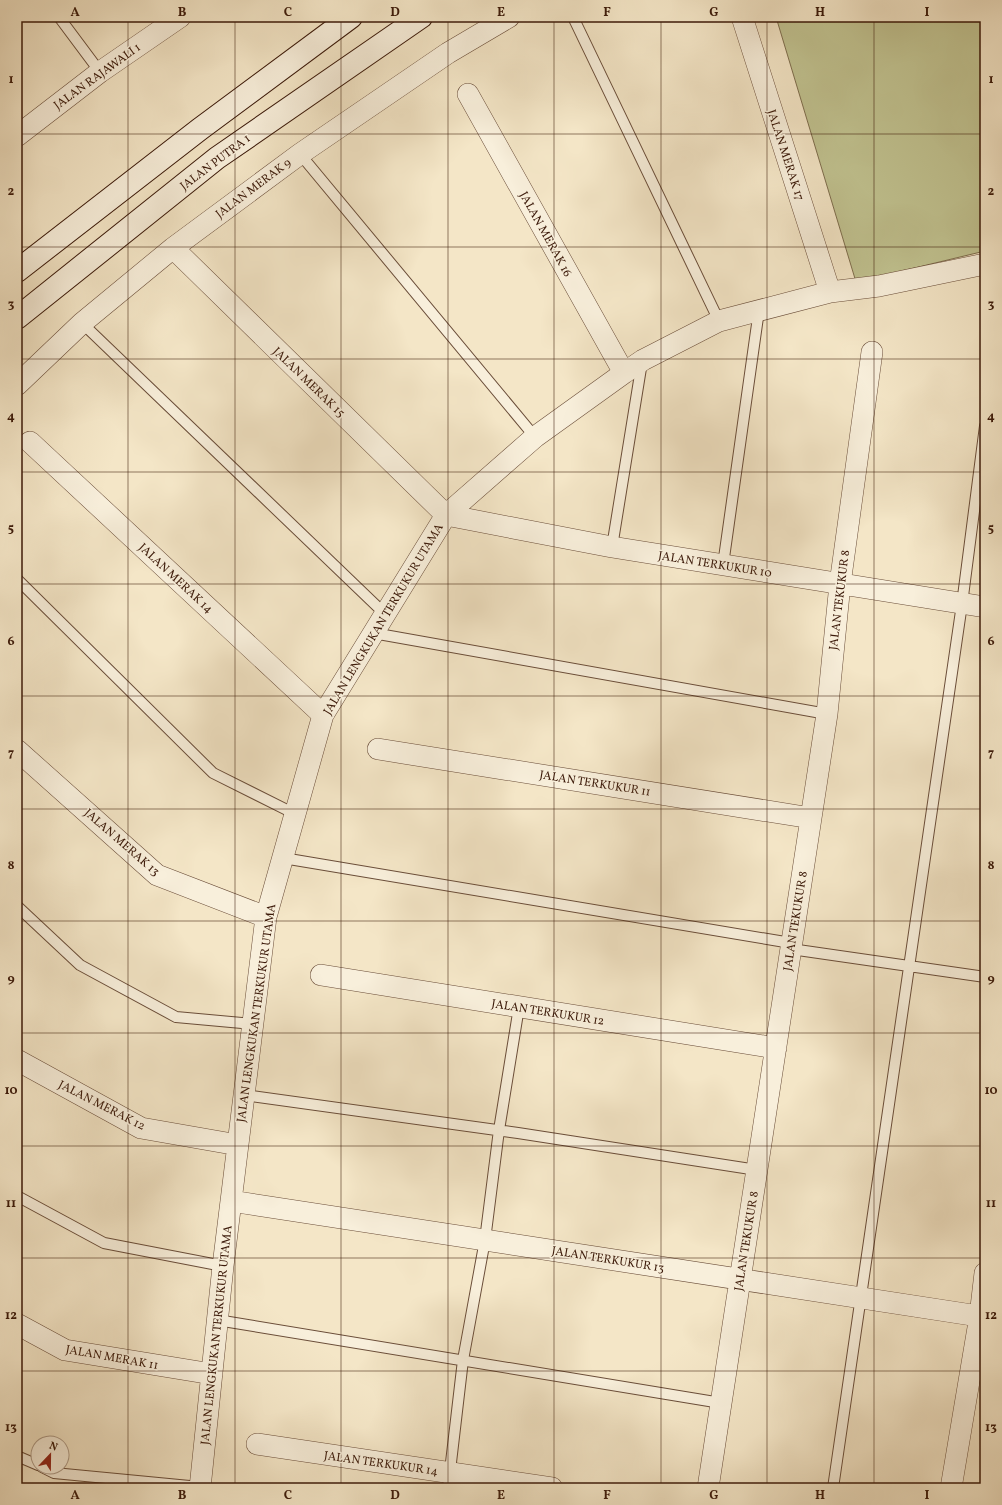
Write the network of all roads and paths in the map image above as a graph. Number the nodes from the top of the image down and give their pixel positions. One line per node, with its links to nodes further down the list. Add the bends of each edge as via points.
1 (59, 17): 8 (lane)
2 (180, 17): 8 (street, JALAN RAJAWALI 1)
3 (351, 17): 14 (main road, via 200,129)
4 (421, 17): 17 (main road, JALAN PUTRA 1, via 217,158)
5 (509, 17): 11 (street, JALAN MERAK 9, via 448,53)
6 (573, 17): 18 (lane)
7 (742, 17): 15 (street, JALAN MERAK 17)
8 (100, 72): 10 (street, JALAN RAJAWALI 1)
9 (468, 94): 22 (street, JALAN MERAK 16)
10 (17, 136)
11 (300, 154): 12 (street, JALAN MERAK 9); 25 (lane)
12 (173, 248): 19 (street, JALAN MERAK 9); 27 (street, JALAN MERAK 15)
13 (985, 264): 15 (street, JALAN LENGKUKAN TERKUKUR UTAMA, via 879,286)
14 (17, 271)
15 (830, 292): 16 (street, JALAN LENGKUKAN TERKUKUR UTAMA)
16 (759, 310): 18 (street, JALAN LENGKUKAN TERKUKUR UTAMA); 29 (lane)
17 (17, 318)
18 (719, 322): 21 (street, JALAN LENGKUKAN TERKUKUR UTAMA)
19 (82, 323): 23 (street, JALAN MERAK 9); 34 (lane)
20 (872, 352): 31 (street, JALAN TEKUKUR 8)
21 (643, 360): 22 (street, JALAN LENGKUKAN TERKUKUR UTAMA); 28 (lane)
22 (624, 373): 25 (street, JALAN LENGKUKAN TERKUKUR UTAMA)
23 (17, 385)
24 (985, 426): 32 (lane)
25 (535, 437): 27 (street, JALAN LENGKUKAN TERKUKUR UTAMA)
26 (30, 442): 37 (street, JALAN MERAK 14)
27 (446, 515): 28 (street, JALAN TERKUKUR 10); 34 (street, JALAN LENGKUKAN TERKUKUR UTAMA)
28 (612, 547): 29 (street, JALAN TERKUKUR 10)
29 (723, 565): 31 (street, JALAN TERKUKUR 10)
30 (17, 579): 40 (lane, via 213,773)
31 (840, 584): 32 (street, JALAN TERKUKUR 10); 36 (street, JALAN TEKUKUR 8)
32 (962, 604): 33 (street, JALAN TERKUKUR 10); 46 (lane)
33 (985, 607)
34 (385, 614): 35 (street, JALAN LENGKUKAN TERKUKUR UTAMA)
35 (373, 633): 36 (lane); 37 (street, JALAN LENGKUKAN TERKUKUR UTAMA)
36 (827, 714): 41 (street, JALAN TEKUKUR 8)
37 (323, 715): 40 (street, JALAN LENGKUKAN TERKUKUR UTAMA)
38 (378, 749): 41 (street, JALAN TERKUKUR 11)
39 (18, 753): 44 (street, JALAN MERAK 13, via 157,875)
40 (295, 814): 42 (street, JALAN LENGKUKAN TERKUKUR UTAMA)
41 (811, 818): 45 (street, JALAN TEKUKUR 8)
42 (282, 858): 44 (street, JALAN LENGKUKAN TERKUKUR UTAMA); 45 (lane)
43 (17, 906): 50 (lane, via 80,965 176,1017)
44 (266, 916): 50 (street, JALAN LENGKUKAN TERKUKUR UTAMA)
45 (791, 946): 46 (lane); 51 (street, JALAN TEKUKUR 8)
46 (910, 966): 48 (lane); 63 (lane)
47 (321, 975): 49 (street, JALAN TERKUKUR 12)
48 (985, 977)
49 (519, 1007): 51 (street, JALAN TERKUKUR 12); 54 (lane)
50 (253, 1024): 53 (street, JALAN LENGKUKAN TERKUKUR UTAMA)
51 (776, 1048): 56 (street, JALAN TEKUKUR 8)
52 (17, 1060): 55 (street, JALAN MERAK 12, via 141,1128)
53 (244, 1095): 54 (lane); 55 (street, JALAN LENGKUKAN TERKUKUR UTAMA)
54 (499, 1130): 56 (lane); 59 (lane)
55 (238, 1145): 58 (street, JALAN LENGKUKAN TERKUKUR UTAMA)
56 (757, 1170): 62 (street, JALAN TEKUKUR 8)
57 (17, 1196): 60 (lane, via 104,1243)
58 (231, 1200): 59 (street, JALAN TERKUKUR 13); 60 (street, JALAN LENGKUKAN TERKUKUR UTAMA)
59 (485, 1240): 62 (street, JALAN TERKUKUR 13); 67 (lane)
60 (223, 1266): 65 (street, JALAN LENGKUKAN TERKUKUR UTAMA)
61 (985, 1273): 64 (street)
62 (740, 1279): 63 (street, JALAN TERKUKUR 13); 69 (street, JALAN TEKUKUR 8)
63 (860, 1298): 64 (street, JALAN TERKUKUR 13); 78 (lane)
64 (982, 1317): 79 (street)
65 (217, 1320): 67 (lane); 68 (street, JALAN LENGKUKAN TERKUKUR UTAMA)
66 (17, 1324): 68 (street, JALAN MERAK 11, via 65,1350)
67 (463, 1360): 69 (lane); 74 (lane)
68 (212, 1374): 75 (street, JALAN LENGKUKAN TERKUKUR UTAMA)
69 (721, 1403): 77 (street, JALAN TEKUKUR 8)
70 (257, 1444): 74 (street, JALAN TERKUKUR 14)
71 (17, 1456): 72 (lane)
72 (30, 1462)
73 (70, 1475): 75 (lane)
74 (449, 1480): 76 (street, JALAN TERKUKUR 14)
75 (200, 1487)
76 (552, 1488)
77 (708, 1488)
78 (833, 1488)
79 (951, 1488)

